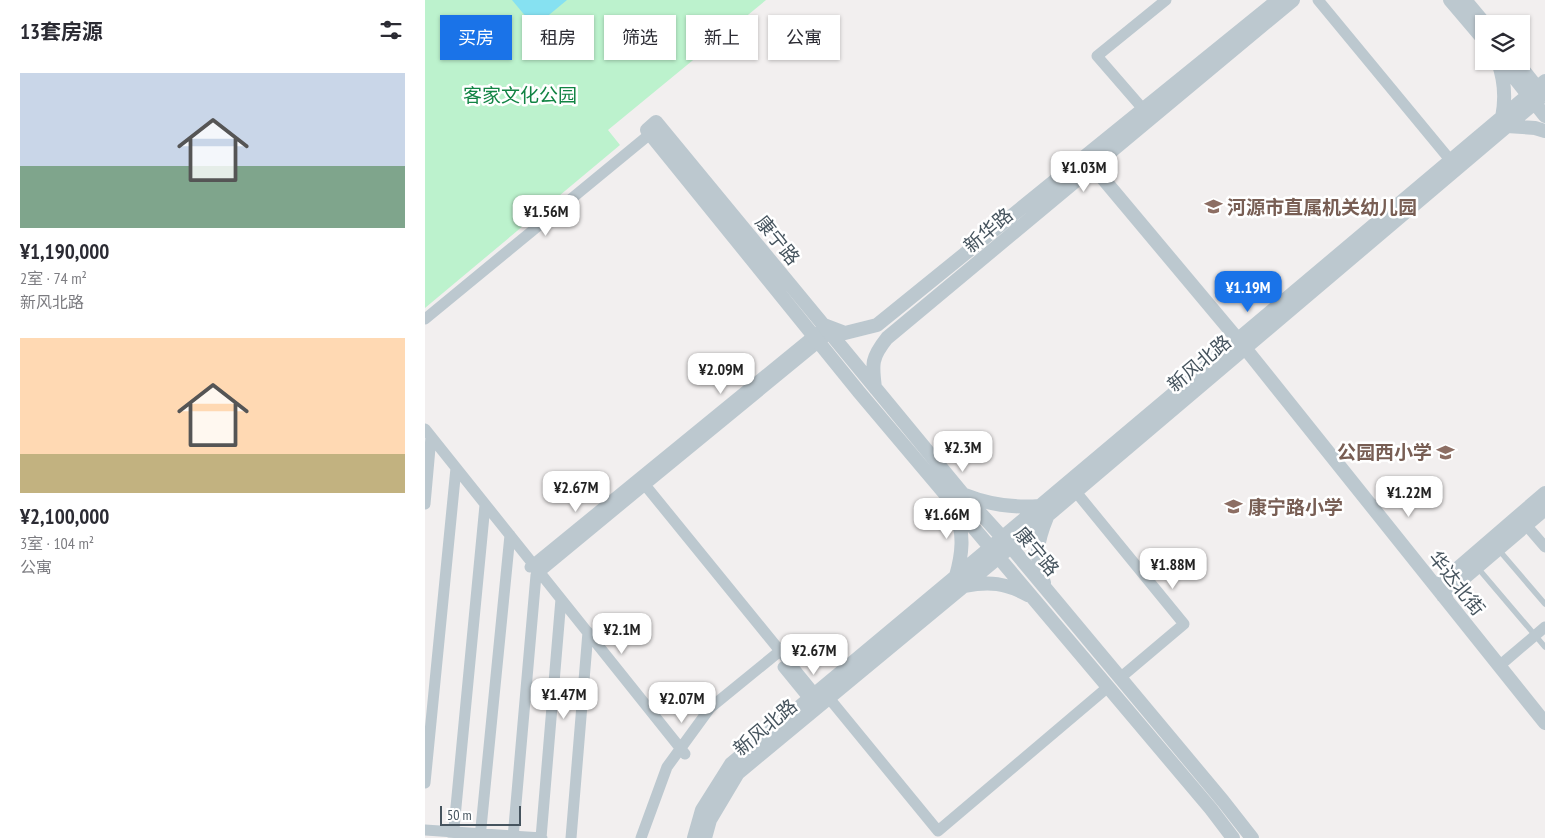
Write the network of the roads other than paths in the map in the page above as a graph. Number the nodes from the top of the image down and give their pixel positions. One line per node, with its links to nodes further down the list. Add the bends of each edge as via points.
1 (1166, 0): 13 (street, via 1097,56)
2 (1278, 0): 13 (street, 新华路)
3 (1293, 0): 18 (street, 新华路)
4 (1318, 0): 19 (street)
5 (1450, 0): 8 (street)
6 (1465, 0): 7 (street)
7 (1478, 15)
8 (1475, 29)
9 (1501, 70): 15 (street, via 1505,88)
10 (1511, 70): 12 (street)
11 (1523, 70): 12 (street)
12 (1540, 93): 14 (street); 15 (street, 新风北路)
13 (1143, 110): 18 (street, 新华路)
14 (1545, 116)
15 (1505, 122): 17 (street); 19 (street, 新风北路)
16 (652, 130): 20 (street); 21 (street); 22 (street, 康宁路); 23 (street, 康宁路)
17 (1545, 131)
18 (1091, 160): 22 (street, 新华路, via 877,325 845,332); 24 (street, 华达北街); 25 (street, 新华路, via 887,338 877,350 873,366)
19 (1454, 164): 24 (street, 新风北路)
20 (425, 313)
21 (425, 319)
22 (826, 328): 23 (street); 25 (street, 康宁路)
23 (816, 339): 28 (street); 32 (street, 康宁路)
24 (1244, 342): 29 (street, 新风北路); 36 (street, 新风北路); 47 (street, 华达北街)
25 (875, 389): 30 (street, 康宁路)
26 (428, 436): 27 (street); 33 (street)
27 (456, 471): 34 (street); 63 (street)
28 (640, 484): 44 (street); 55 (street)
29 (1076, 492): 36 (street, 新风北路); 57 (street, via 1184,624)
30 (962, 493): 36 (street, via 1000,506); 39 (street, 康宁路)
31 (1545, 493): 47 (street)
32 (951, 502): 42 (street, 康宁路); 45 (street, via 960,522)
33 (425, 504)
34 (485, 507): 38 (street); 66 (street)
35 (1545, 509): 37 (street)
36 (1044, 511): 39 (street, 新风北路); 46 (street, 新风北路, via 1037,550)
37 (1526, 525): 40 (street); 41 (street)
38 (510, 538): 44 (street); 67 (street)
39 (1006, 543): 42 (street, 新风北路); 46 (street, 康宁路)
40 (1545, 547)
41 (1498, 549): 43 (street); 50 (lane)
42 (994, 553): 45 (street, 新风北路); 48 (street, 康宁路)
43 (1477, 567): 47 (street); 53 (lane)
44 (535, 570): 49 (street); 68 (street)
45 (960, 581): 48 (street, via 998,584 1015,588); 59 (street, 新风北路)
46 (1045, 589): 57 (street, 康宁路)
47 (1443, 589): 56 (street, 华达北街); 61 (street, 华达北街)
48 (1033, 598): 58 (street, 康宁路)
49 (561, 602): 52 (street); 69 (street)
50 (1545, 604)
51 (1545, 627): 53 (street)
52 (587, 635): 62 (street); 70 (street)
53 (1535, 635): 54 (lane); 56 (street)
54 (1545, 647)
55 (780, 656): 59 (street); 62 (street, via 715,714)
56 (1505, 661): 60 (street, 华达北街)
57 (1120, 678): 76 (street, 康宁路)
58 (1108, 687): 59 (street, via 938,831); 75 (street, 康宁路)
59 (819, 698): 73 (street, 新风北路, via 731,764 702,810); 74 (street, 新风北路, via 738,773 710,820)
60 (1545, 710)
61 (1545, 723)
62 (682, 753): 71 (street, via 667,767); 72 (street)
63 (425, 782)
64 (425, 830): 66 (street)
65 (425, 836): 66 (street)
66 (452, 836): 67 (street)
67 (480, 836): 68 (street)
68 (513, 837): 69 (street)
69 (541, 838)
70 (571, 838)
71 (641, 838)
72 (648, 838)
73 (694, 838)
74 (705, 838)
75 (1233, 838)
76 (1252, 838)

